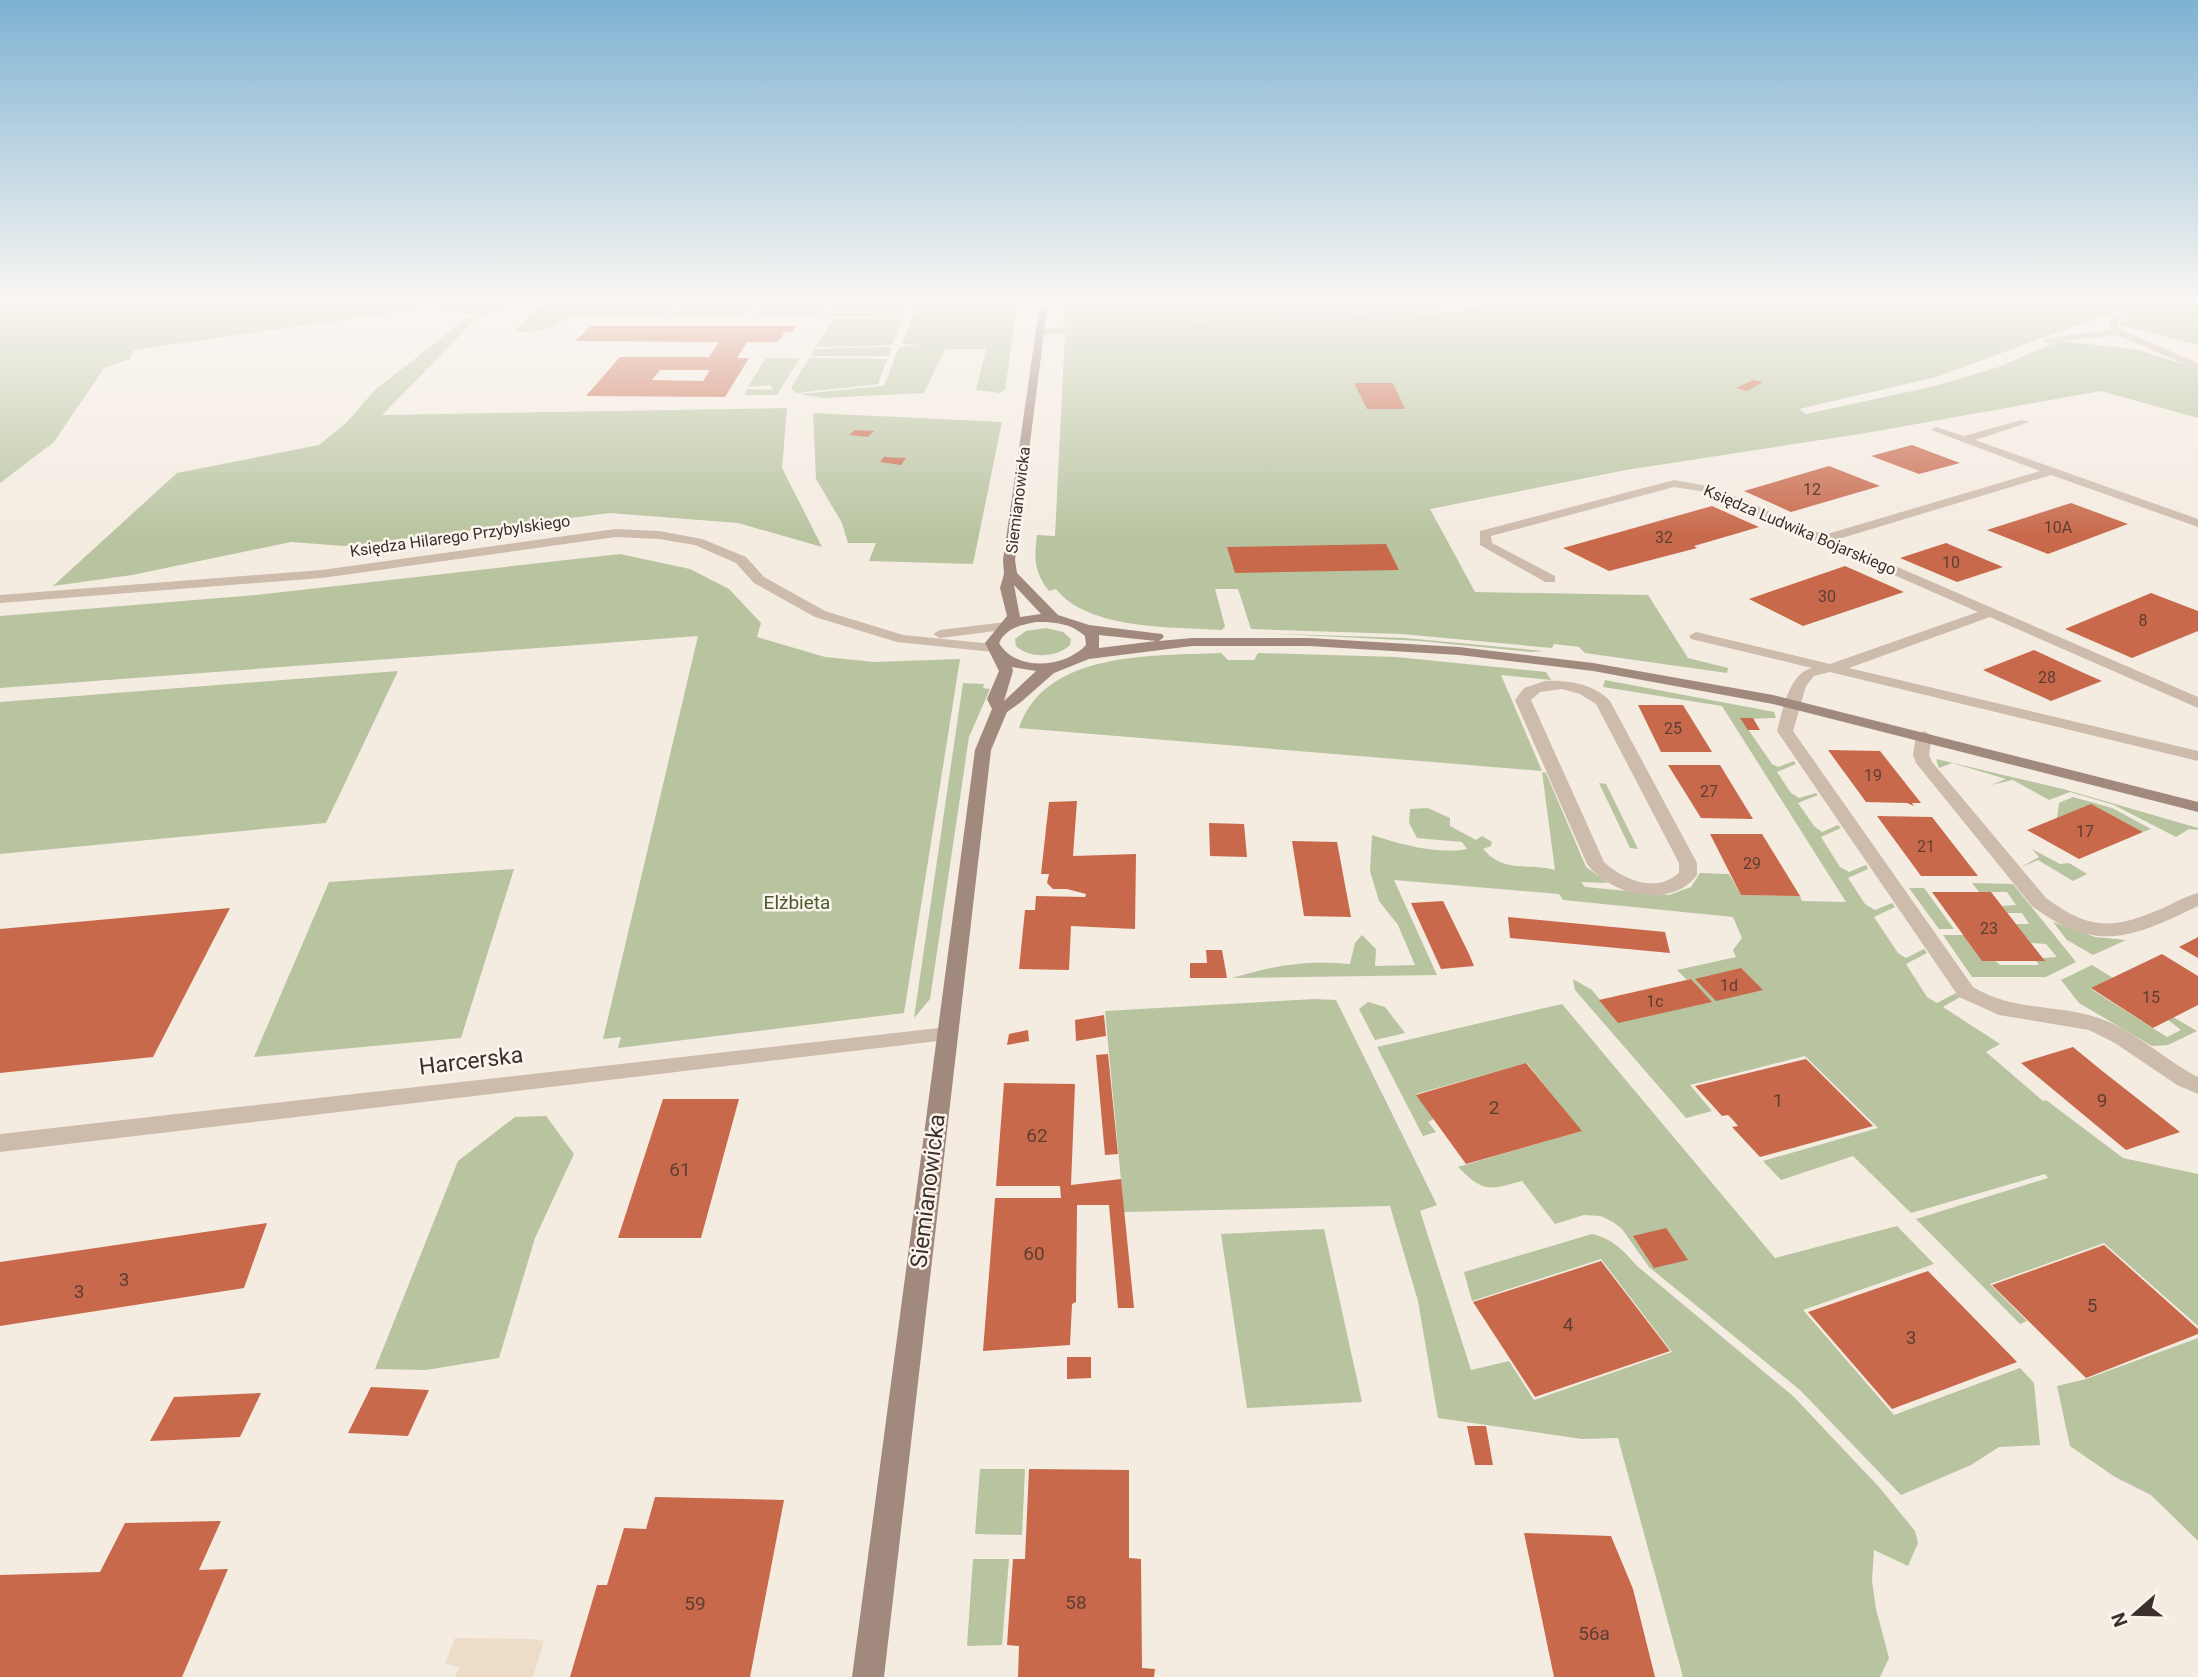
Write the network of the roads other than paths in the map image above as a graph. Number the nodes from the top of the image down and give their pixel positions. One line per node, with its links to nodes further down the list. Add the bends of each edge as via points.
1 (1033, 380): 8 (street, Siemianowicka, via 1009,560)
2 (2025, 422): 4 (street)
3 (1936, 430): 4 (street)
4 (1963, 440): 5 (street)
5 (2052, 471): 6 (street); 7 (street)
6 (2198, 523)
7 (1824, 539): 9 (street, Księdza Ludwika Bojarskiego, via 1709,489 1674,483 1484,534 1486,545); 11 (street, Księdza Ludwika Bojarskiego)
8 (1011, 574): 12 (street, Siemianowicka); 13 (street, Siemianowicka, via 1007,589 1014,616)
9 (1550, 579)
10 (0, 599): 16 (street, Księdza Hilarego Przybylskiego, via 287,578 615,533 698,542 741,560 759,579 820,614)
11 (1990, 612): 22 (street); 24 (street, Księdza Ludwika Bojarskiego)
12 (1053, 618): 13 (street); 14 (street)
13 (1006, 626): 16 (street, Księdza Hilarego Przybylskiego); 18 (street, via 993,639)
14 (1087, 629): 17 (street); 19 (street, via 1094,642)
15 (1696, 636): 22 (street)
16 (902, 639): 18 (street, Księdza Hilarego Przybylskiego)
17 (1192, 642): 19 (street); 20 (street, via 1405,646)
18 (997, 652): 21 (street, via 1031,667); 26 (street, Siemianowicka, via 1006,671 995,699)
19 (1086, 656): 21 (street)
20 (1566, 663): 23 (street); 25 (street)
21 (1059, 666): 26 (street, via 1038,674 1013,704)
22 (1834, 669): 25 (street, via 1809,673); 28 (street)
23 (1562, 685): 23 (street, via 1535,688 1523,700 1596,864 1611,877 1641,888 1681,882 1688,875 1688,863 1602,701)
24 (2195, 699)
25 (1791, 704): 27 (street); 32 (street, via 1785,731 1966,992 2010,1013 2095,1024)
26 (1000, 709): 31 (street, Siemianowicka, via 984,750)
27 (1924, 736): 29 (street); 30 (street, via 1924,763 2039,902 2060,919 2102,932 2126,931)
28 (2198, 756)
29 (2198, 807)
30 (2198, 899)
31 (948, 1034): 33 (street, Harcerska); 34 (street, Siemianowicka)
32 (2198, 1086)
33 (0, 1143)
34 (868, 1677)

